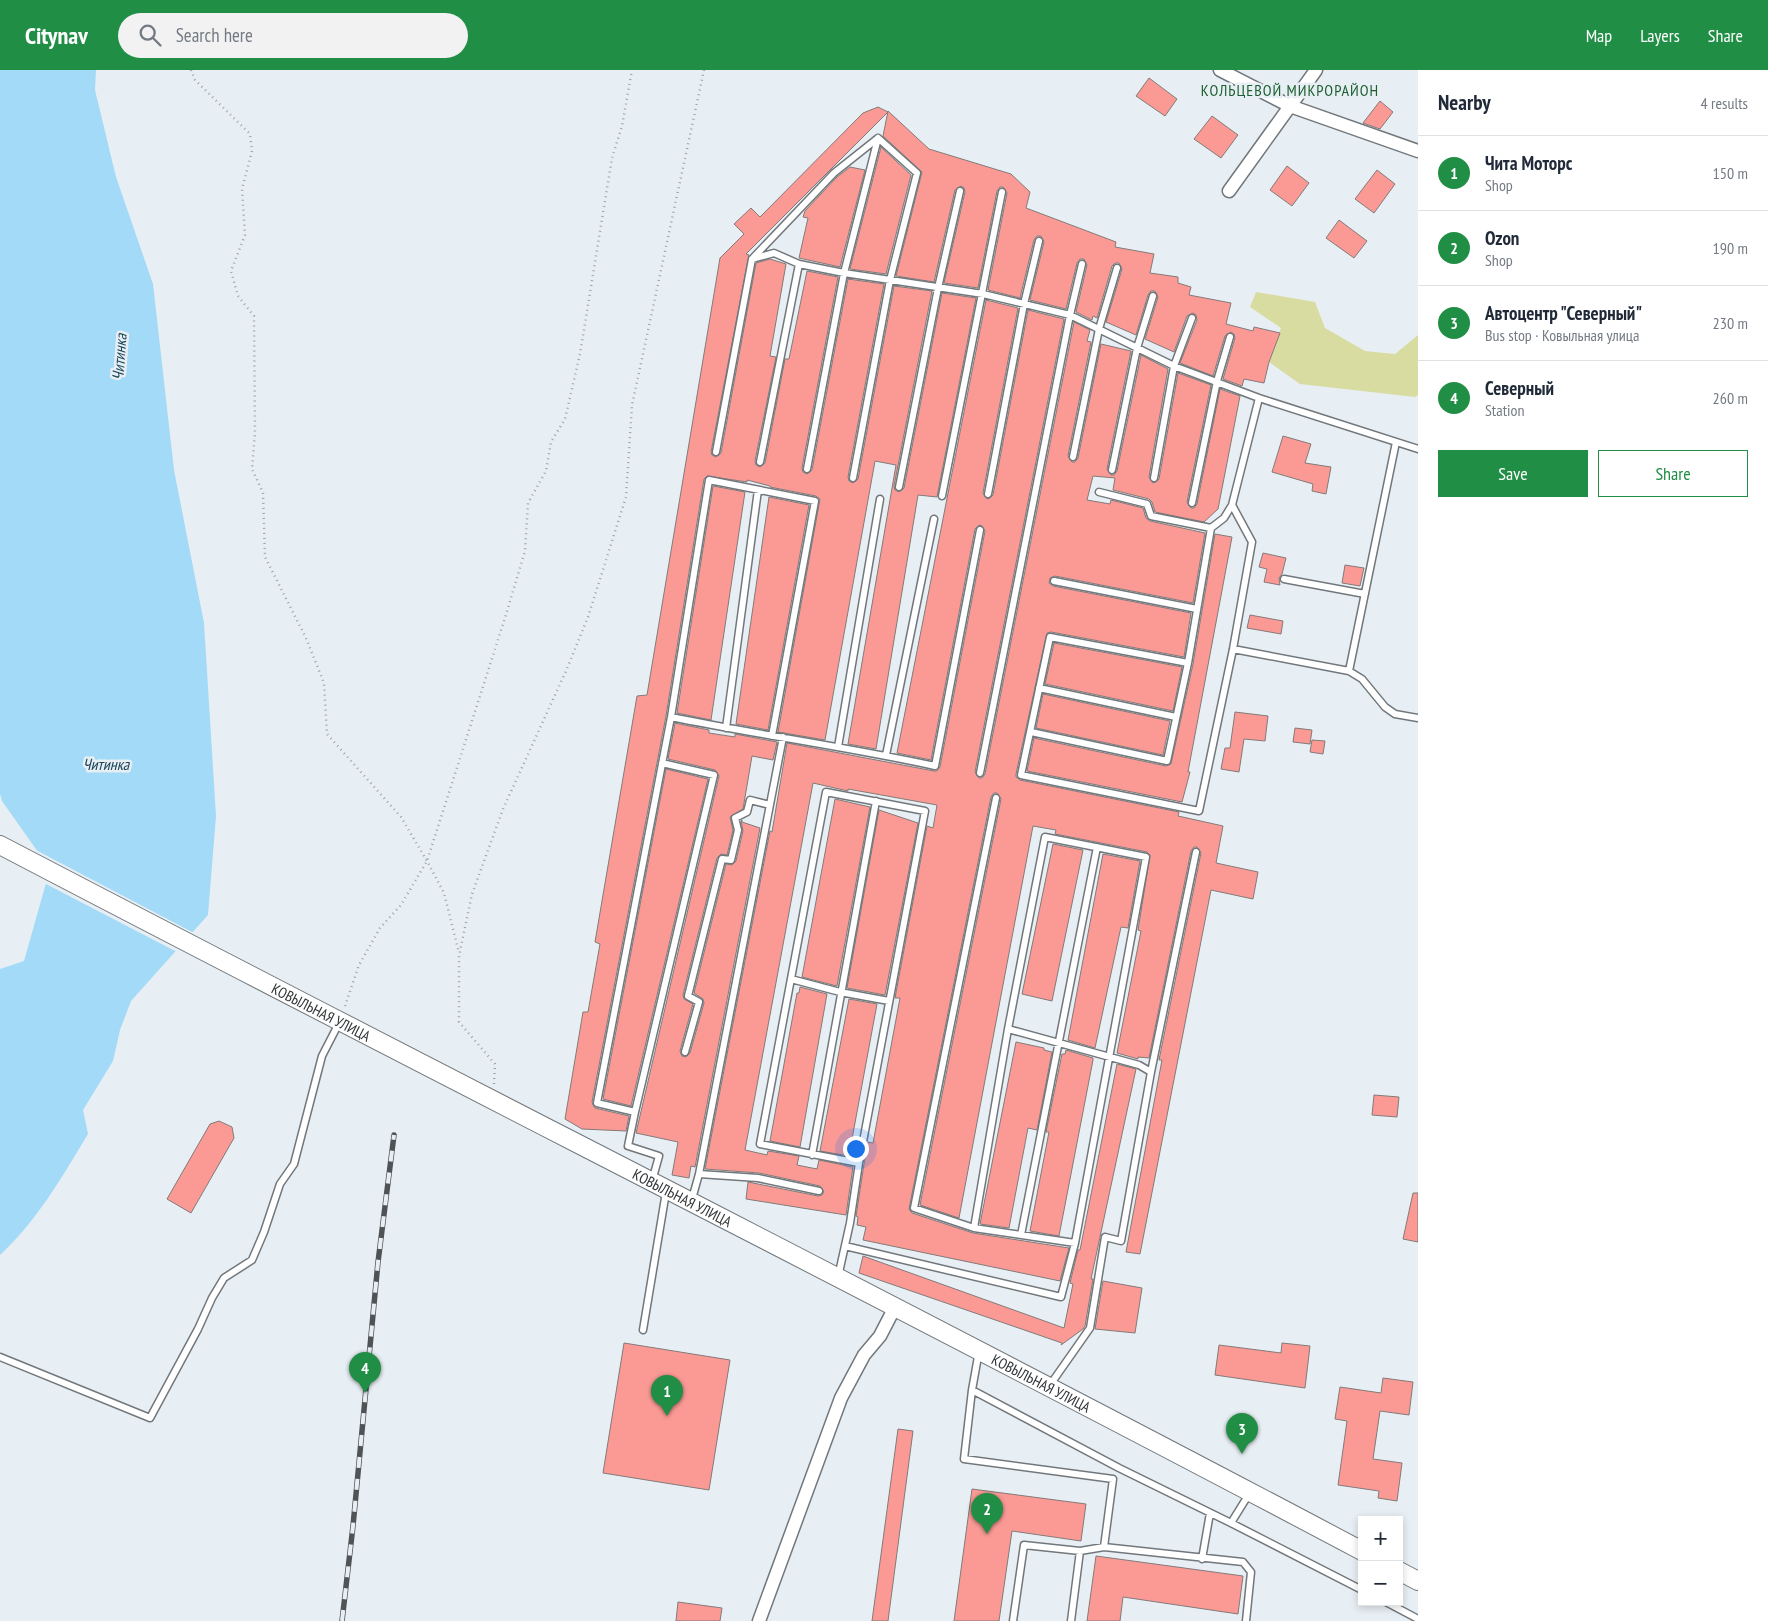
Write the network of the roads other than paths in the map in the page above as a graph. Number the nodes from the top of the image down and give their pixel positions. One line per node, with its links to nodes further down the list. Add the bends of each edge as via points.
1 (1220, 70): 3 (street)
2 (1316, 70): 3 (street)
3 (1290, 106): 5 (street); 7 (street)
4 (878, 138): 10 (lane, via 834,173); 14 (lane); 15 (lane, via 917,174)
5 (1418, 150)
6 (960, 191): 16 (lane)
7 (1229, 191)
8 (1002, 192): 17 (lane)
9 (1039, 241): 19 (lane)
10 (752, 259): 11 (lane, via 774,253); 30 (lane)
11 (799, 264): 14 (lane); 32 (lane)
12 (1082, 264): 20 (lane)
13 (1117, 268): 22 (lane)
14 (844, 273): 15 (lane); 33 (lane)
15 (890, 280): 16 (lane); 35 (lane)
16 (938, 288): 17 (lane); 37 (lane)
17 (983, 294): 19 (lane); 41 (lane)
18 (1153, 296): 24 (lane)
19 (1024, 304): 20 (lane); 40 (lane)
20 (1070, 315): 22 (lane); 66 (lane)
21 (1192, 318): 25 (lane)
22 (1099, 329): 24 (lane); 31 (lane)
23 (1230, 337): 26 (lane)
24 (1137, 348): 25 (lane); 34 (lane)
25 (1174, 366): 26 (lane); 36 (lane)
26 (1217, 381): 27 (lane); 43 (lane)
27 (1258, 398): 28 (lane); 44 (lane)
28 (1396, 442): 29 (lane); 50 (lane)
29 (1418, 449)
30 (716, 452)
31 (1072, 457)
32 (760, 462)
33 (807, 469)
34 (1112, 470)
35 (853, 478)
36 (1154, 478)
37 (899, 487)
38 (758, 490): 56 (lane, via 709,480); 59 (lane); 61 (lane, via 815,501)
39 (1099, 492): 46 (lane, via 1147,504 1151,516)
40 (988, 494)
41 (942, 496)
42 (880, 499): 63 (lane)
43 (1192, 503)
44 (1232, 505): 46 (lane, via 1224,518); 52 (lane, via 1252,542)
45 (934, 519): 64 (lane)
46 (1211, 528): 51 (lane)
47 (980, 530): 64 (lane, via 935,766)
48 (1284, 579): 50 (lane)
49 (1054, 581): 51 (lane)
50 (1365, 594): 54 (lane)
51 (1197, 609): 53 (lane)
52 (1233, 649): 54 (lane); 60 (lane, via 1199,811 1021,776)
53 (1188, 663): 55 (lane, via 1050,637); 57 (lane)
54 (1349, 672): 58 (lane, via 1362,679 1395,714)
55 (1040, 688): 57 (lane); 60 (lane)
56 (671, 717): 59 (lane); 65 (lane)
57 (1176, 717): 60 (lane, via 1167,760)
58 (1418, 718)
59 (726, 728): 61 (lane)
60 (1030, 732)
61 (772, 736): 62 (lane)
62 (783, 738): 63 (lane); 69 (lane)
63 (838, 747): 64 (lane)
64 (886, 755)
65 (662, 763): 82 (lane, via 597,1103); 82 (lane, via 714,776)
66 (980, 772)
67 (996, 798): 89 (lane, via 914,1208)
68 (876, 801): 73 (lane, via 826,792); 74 (lane); 75 (lane, via 925,811)
69 (770, 805): 79 (lane, via 750,800 748,812 736,818 738,830 731,860 722,859 688,996 699,1002); 85 (lane)
70 (0, 845): 76 (main road, КОВЫЛЬНАЯ УЛИЦА)
71 (1097, 847): 77 (lane, via 1045,837); 78 (lane); 80 (lane, via 1146,857)
72 (1196, 852): 81 (lane)
73 (791, 979): 74 (lane); 83 (lane, via 760,1144)
74 (840, 992): 75 (lane); 83 (lane)
75 (889, 1001): 84 (lane)
76 (339, 1022): 86 (main road, КОВЫЛЬНАЯ УЛИЦА); 97 (lane, via 322,1056 294,1164 280,1184 252,1260 224,1278 150,1418)
77 (1008, 1029): 78 (lane); 89 (lane)
78 (1059, 1043): 80 (lane); 90 (lane)
79 (685, 1052)
80 (1110, 1057): 81 (lane); 91 (lane)
81 (1151, 1072): 98 (lane, via 1121,1241 1105,1237 1090,1328)
82 (635, 1112): 86 (lane, via 628,1146 659,1156)
83 (812, 1155): 84 (lane)
84 (858, 1164): 92 (lane)
85 (698, 1174): 87 (lane, via 758,1178); 88 (lane)
86 (659, 1186): 88 (main road, КОВЫЛЬНАЯ УЛИЦА); 95 (lane)
87 (819, 1191)
88 (689, 1202): 93 (main road, КОВЫЛЬНАЯ УЛИЦА)
89 (974, 1228): 90 (lane)
90 (1021, 1235): 91 (lane)
91 (1076, 1243): 92 (lane, via 1061,1297)
92 (845, 1246): 93 (lane)
93 (837, 1278): 94 (main road, КОВЫЛЬНАЯ УЛИЦА)
94 (895, 1307): 96 (main road, КОВЫЛЬНАЯ УЛИЦА); 114 (street, via 841,1398)
95 (643, 1330)
96 (979, 1350): 98 (main road, КОВЫЛЬНАЯ УЛИЦА); 99 (lane)
97 (0, 1357)
98 (1049, 1386): 102 (main road, КОВЫЛЬНАЯ УЛИЦА)
99 (972, 1390): 100 (lane); 101 (lane, via 964,1458)
100 (1119, 1468): 101 (lane); 103 (lane)
101 (1113, 1479): 105 (lane)
102 (1250, 1492): 104 (lane); 106 (main road, КОВЫЛЬНАЯ УЛИЦА)
103 (1210, 1513): 104 (lane); 108 (lane)
104 (1231, 1523): 111 (lane)
105 (1104, 1547): 107 (lane); 108 (lane)
106 (1358, 1549)
107 (1080, 1551): 115 (lane, via 1024,1545); 116 (lane)
108 (1202, 1559): 117 (lane, via 1243,1562 1251,1572)
109 (1403, 1573): 110 (main road)
110 (1418, 1581)
111 (1358, 1588)
112 (1394, 1606): 113 (lane)
113 (1418, 1619)
114 (759, 1621)
115 (1013, 1621)
116 (1071, 1621)
117 (1246, 1621)

